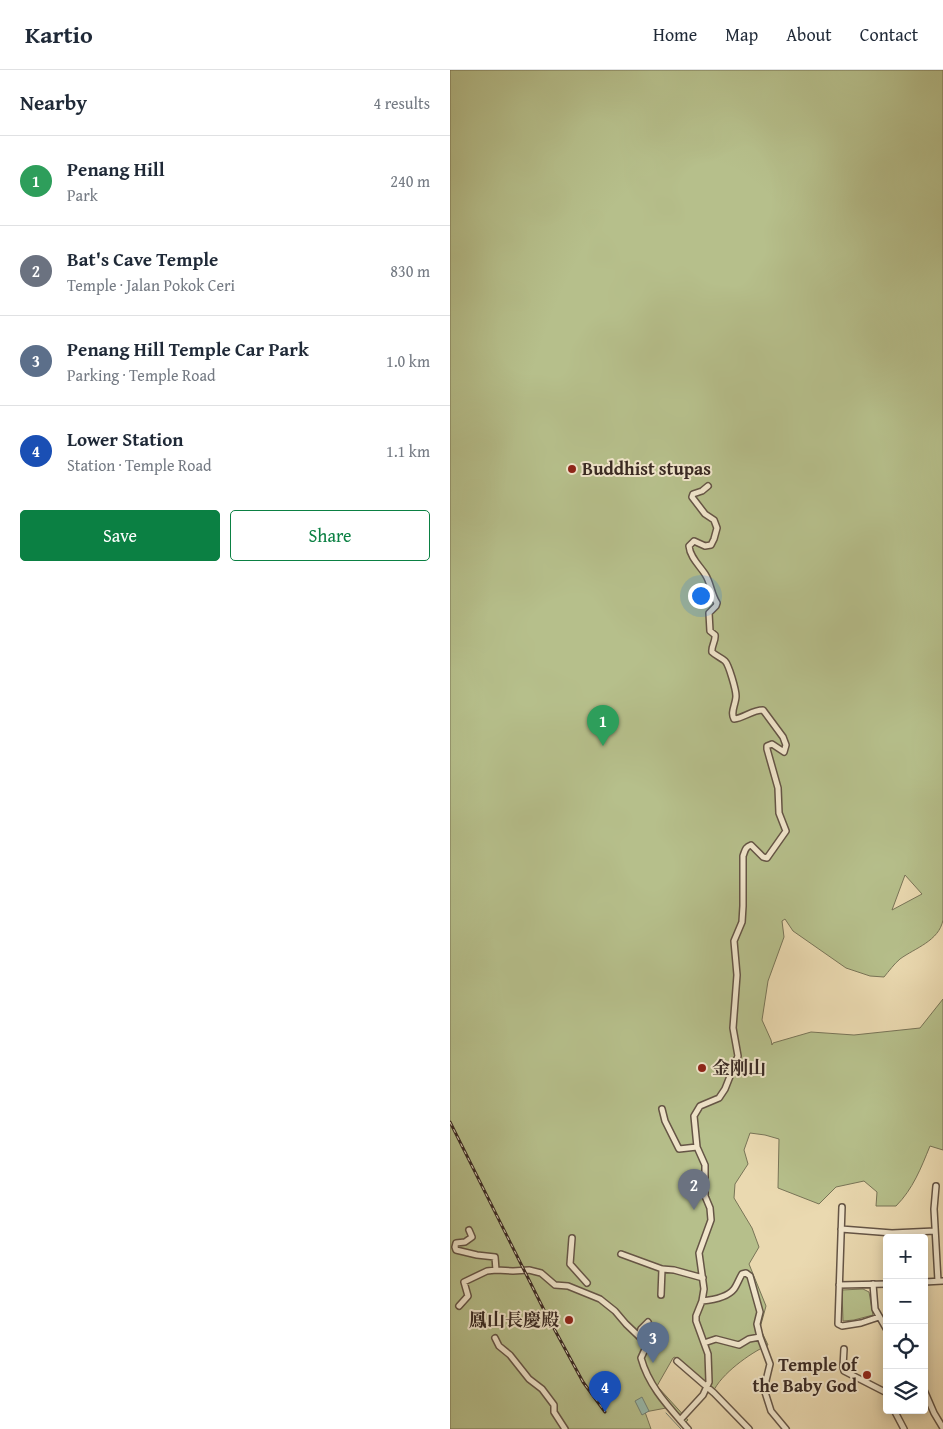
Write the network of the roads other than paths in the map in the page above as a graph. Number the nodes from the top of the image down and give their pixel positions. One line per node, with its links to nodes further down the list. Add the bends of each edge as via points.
1 (708, 486): 3 (street, via 692,497 714,520 716,535 711,545 694,542 689,546 717,601 709,612 710,631 715,638 711,648 727,663 736,696 732,718 738,719 762,710 780,731 786,745 784,752 772,744 767,746 778,788 779,812 786,831 767,858 751,845 747,846 743,856 742,922 734,939 737,975 733,1028 738,1056 719,1098 696,1110)
2 (662, 1109): 3 (street, via 679,1149)
3 (697, 1147): 13 (street, via 705,1165 705,1196 711,1215 700,1253)
4 (936, 1186): 8 (street)
5 (842, 1207): 6 (street)
6 (841, 1229): 8 (street, via 892,1234); 18 (street)
7 (469, 1230): 12 (street, via 472,1237 456,1243 456,1250 496,1257)
8 (935, 1231): 14 (street)
9 (572, 1238): 15 (street, via 570,1264)
10 (621, 1254): 11 (street)
11 (662, 1269): 13 (street); 19 (street)
12 (496, 1270): 21 (street, via 486,1271 464,1282 468,1296); 25 (street, via 541,1273 555,1285 568,1286 600,1299)
13 (703, 1278): 20 (street)
14 (940, 1281)
15 (587, 1283)
16 (873, 1284): 17 (street); 18 (street); 22 (street)
17 (883, 1284)
18 (839, 1285): 22 (street, via 838,1324 861,1323)
19 (661, 1296)
20 (702, 1301): 27 (street, via 717,1299 731,1292 742,1274 749,1274 759,1302); 28 (street, via 696,1321)
21 (459, 1306)
22 (878, 1317): 24 (street)
23 (648, 1322): 25 (street)
24 (883, 1324)
25 (639, 1336): 35 (street, via 646,1343 641,1358 646,1371 658,1394)
26 (495, 1338): 37 (street, via 529,1379 542,1389)
27 (760, 1338): 28 (street, via 739,1344 716,1339); 40 (street, via 770,1364 764,1385 766,1396 771,1411)
28 (704, 1343): 31 (street, via 709,1362)
29 (844, 1348): 32 (street, via 844,1371)
30 (677, 1360): 31 (street)
31 (708, 1388): 35 (street); 39 (street)
32 (883, 1391)
33 (928, 1398): 36 (street)
34 (896, 1414): 41 (street)
35 (680, 1420): 38 (street)
36 (943, 1428)
37 (565, 1429)
38 (688, 1429)
39 (749, 1429)
40 (786, 1429)
41 (904, 1429)

